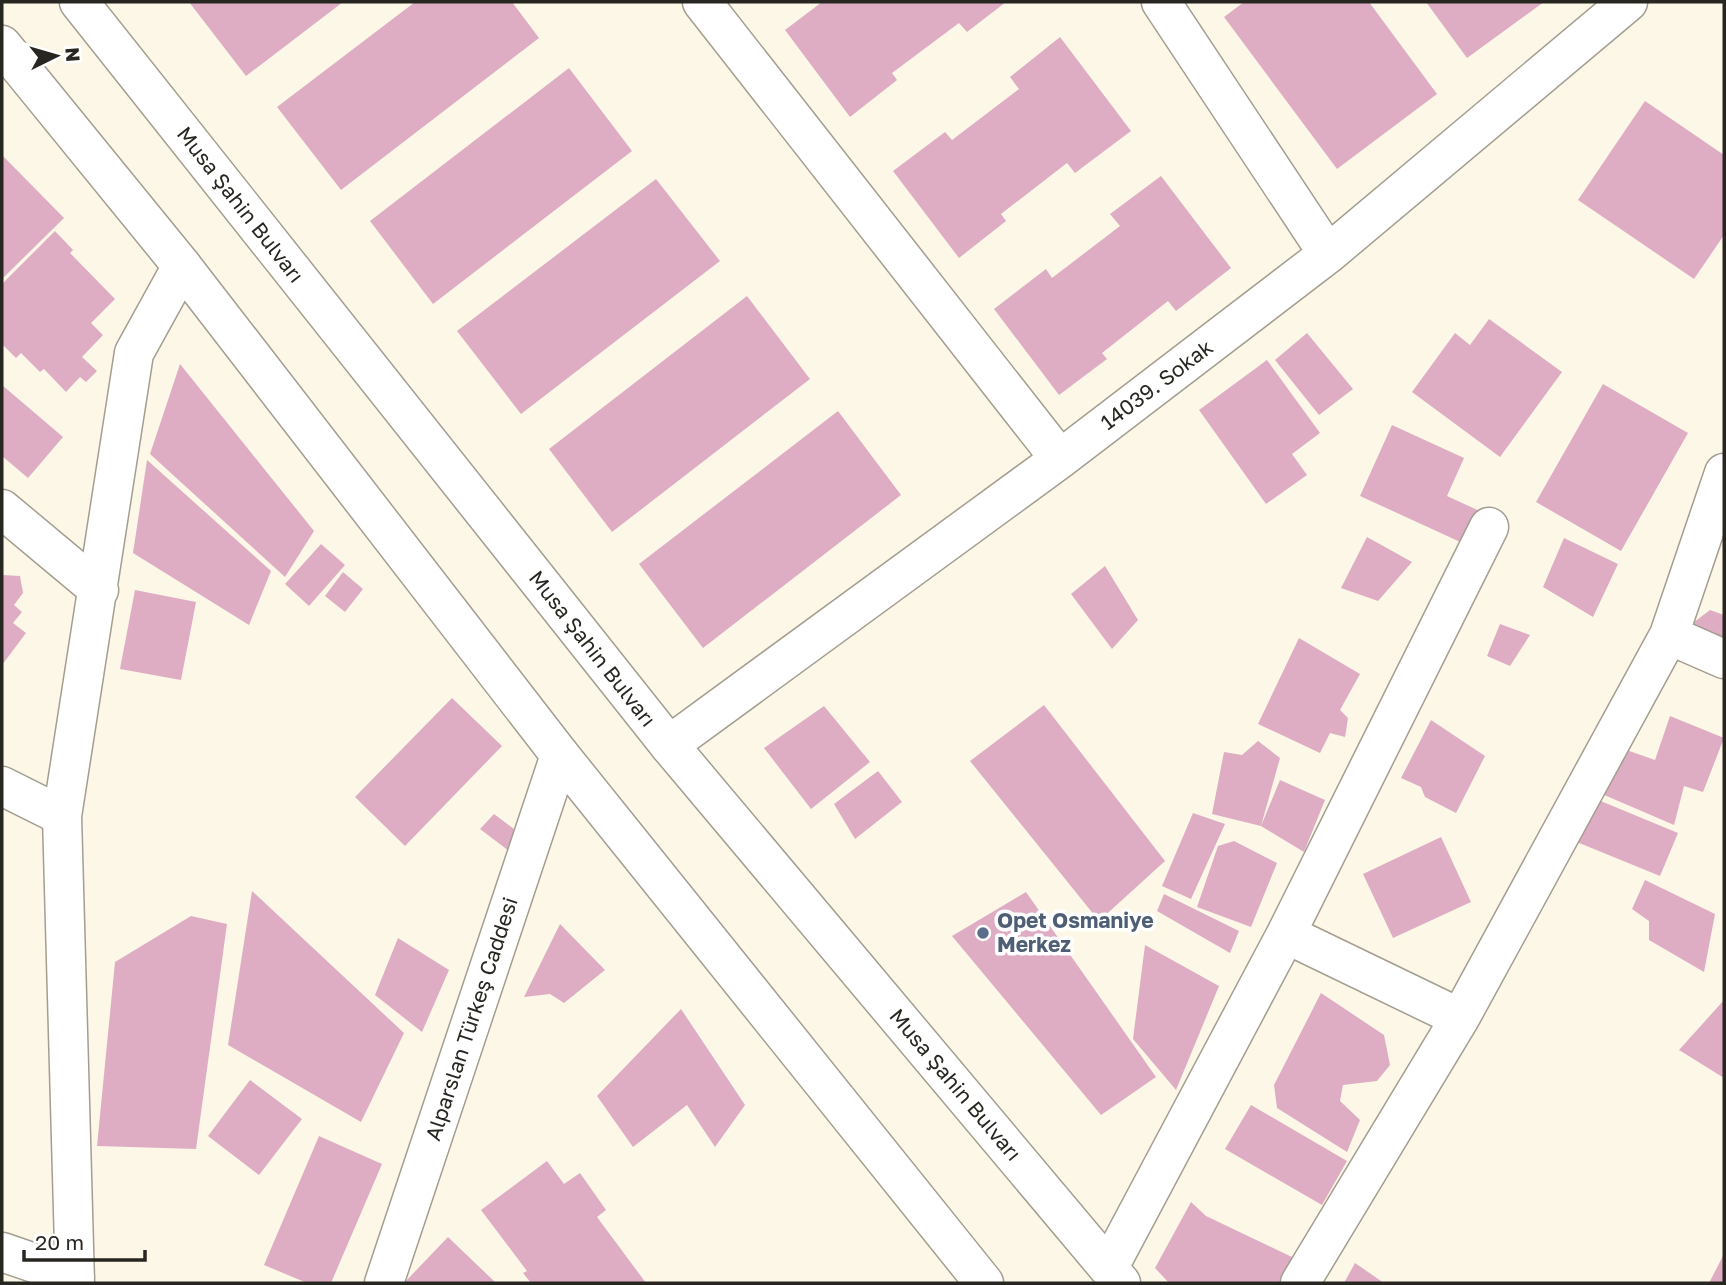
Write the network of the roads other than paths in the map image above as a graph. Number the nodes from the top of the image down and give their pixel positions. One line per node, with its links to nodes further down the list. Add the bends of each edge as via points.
1 (79, 2): 15 (street, Musa Şahin Bulvarı)
2 (702, 2): 8 (street)
3 (1161, 2): 6 (street)
4 (1628, 2): 6 (street, 14039. Sokak)
5 (2, 45): 7 (street)
6 (1328, 254): 8 (street, 14039. Sokak)
7 (182, 266): 12 (street, via 134,353); 16 (street)
8 (1060, 458): 15 (street, 14039. Sokak)
9 (1724, 473): 13 (street)
10 (2, 509): 12 (street)
11 (1489, 527): 19 (street)
12 (99, 590): 18 (street)
13 (1669, 635): 14 (street); 20 (street)
14 (1724, 659)
15 (669, 745): 22 (street, Musa Şahin Bulvarı)
16 (560, 755): 24 (street, Alparslan Türkeş Caddesi); 25 (street)
17 (2, 786): 18 (street)
18 (62, 816): 23 (street)
19 (1286, 934): 20 (street); 22 (street)
20 (1460, 1018): 26 (street)
21 (2, 1252): 23 (street)
22 (1115, 1275)
23 (75, 1280)
24 (384, 1283)
25 (984, 1283)
26 (1300, 1283)

